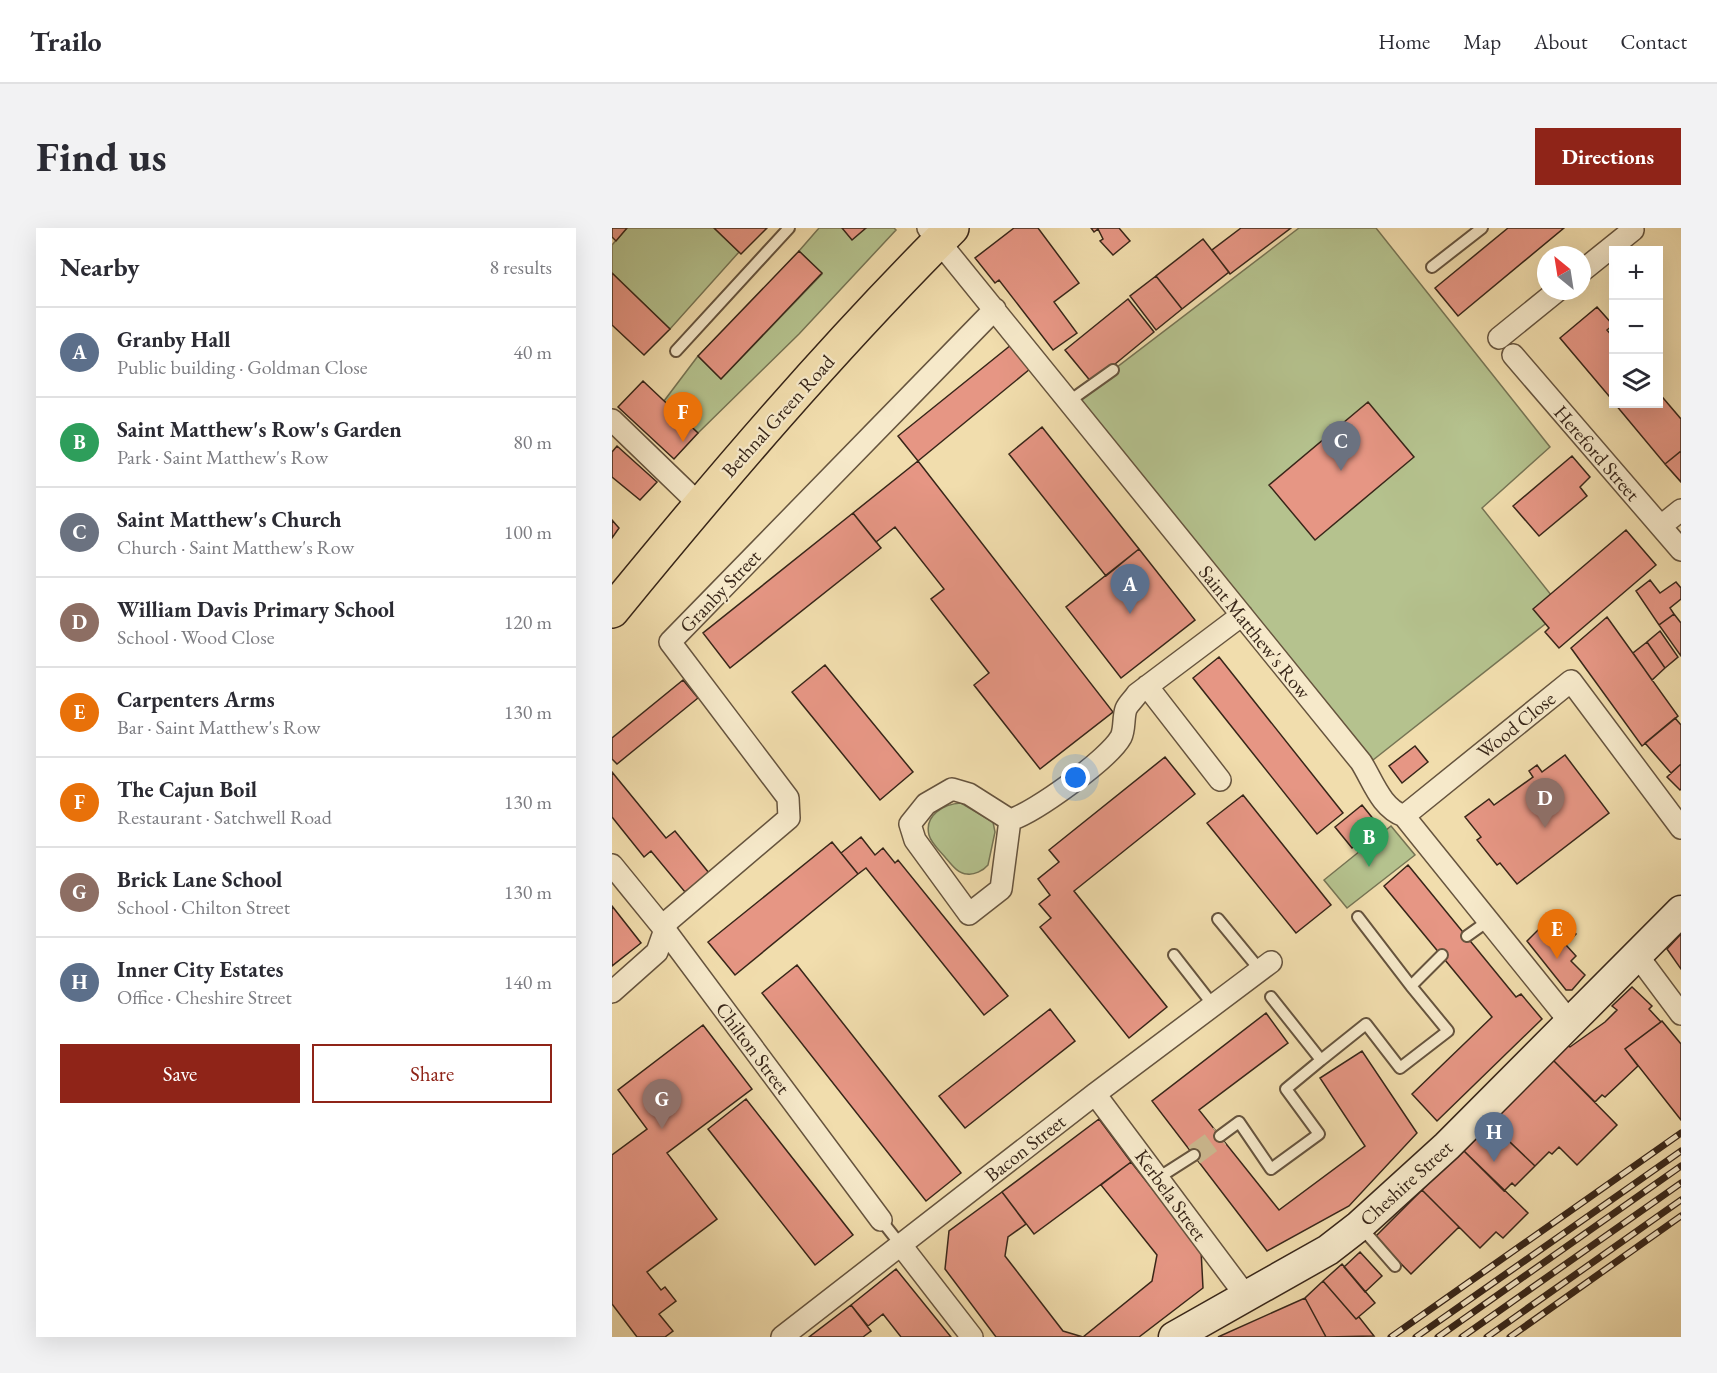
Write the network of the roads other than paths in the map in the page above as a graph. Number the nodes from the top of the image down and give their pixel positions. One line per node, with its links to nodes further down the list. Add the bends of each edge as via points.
1 (789, 228): 10 (lane)
2 (1482, 228): 6 (lane)
3 (1632, 229): 5 (street)
4 (940, 232): 8 (street, Saint Matthew's Row); 15 (main road, Bethnal Green Road)
5 (1591, 263)
6 (1432, 267)
7 (1546, 300): 9 (street)
8 (995, 309): 13 (street, Saint Matthew's Row); 31 (street, Granby Street, via 670,642 788,798 789,818 668,921)
9 (1499, 338)
10 (676, 351)
11 (1513, 355): 17 (street, Hereford Street)
12 (1113, 370): 13 (lane)
13 (1068, 402): 20 (street, Saint Matthew's Row)
14 (612, 420): 15 (street)
15 (700, 505): 19 (main road, Bethnal Green Road)
16 (1681, 510): 17 (street)
17 (1661, 526): 18 (street, Hereford Street)
18 (1681, 550)
19 (612, 610)
20 (1242, 615): 21 (street); 23 (street, Saint Matthew's Row, via 1361,762 1391,809)
21 (1147, 686): 22 (street); 24 (street, via 1126,708 1122,736 1108,752 1054,796)
22 (1220, 780)
23 (1404, 816): 25 (street, Wood Close, via 1570,681); 30 (street, Saint Matthew's Row)
24 (1010, 820): 24 (street, via 1001,889 969,914 915,840 910,824 926,804 952,789 969,794)
25 (1681, 828)
26 (612, 865): 31 (street, Chilton Street)
27 (1681, 911): 34 (main road, Cheshire Street)
28 (1358, 917): 37 (lane)
29 (1218, 919): 36 (lane)
30 (1488, 921): 32 (lane); 42 (street, Saint Matthew's Row)
31 (665, 930): 38 (street, Granby Street, via 657,952); 49 (street, Chilton Street)
32 (1467, 936)
33 (1174, 955): 40 (lane)
34 (1637, 955): 41 (street); 42 (main road, Cheshire Street)
35 (1442, 956): 37 (lane)
36 (1265, 966): 40 (street, Bacon Street)
37 (1411, 986): 43 (lane, via 1448,1031 1400,1068 1366,1024)
38 (612, 992)
39 (1271, 997): 43 (lane)
40 (1213, 1005): 44 (street, Bacon Street)
41 (1681, 1014)
42 (1570, 1022): 48 (main road, Cheshire Street, via 1447,1146)
43 (1321, 1060): 45 (lane, via 1286,1089 1319,1134 1271,1169 1239,1122)
44 (1095, 1094): 47 (street, Kerbela Street); 49 (street, Bacon Street)
45 (1220, 1136)
46 (1194, 1155): 47 (lane)
47 (1158, 1178): 51 (street, Kerbela Street)
48 (1359, 1226): 50 (lane); 51 (main road, Cheshire Street, via 1328,1250)
49 (891, 1232): 52 (street, Bacon Street); 53 (street, Chilton Street)
50 (1395, 1266)
51 (1246, 1296): 54 (main road, Cheshire Street)
52 (782, 1337)
53 (972, 1337)
54 (1174, 1337)

